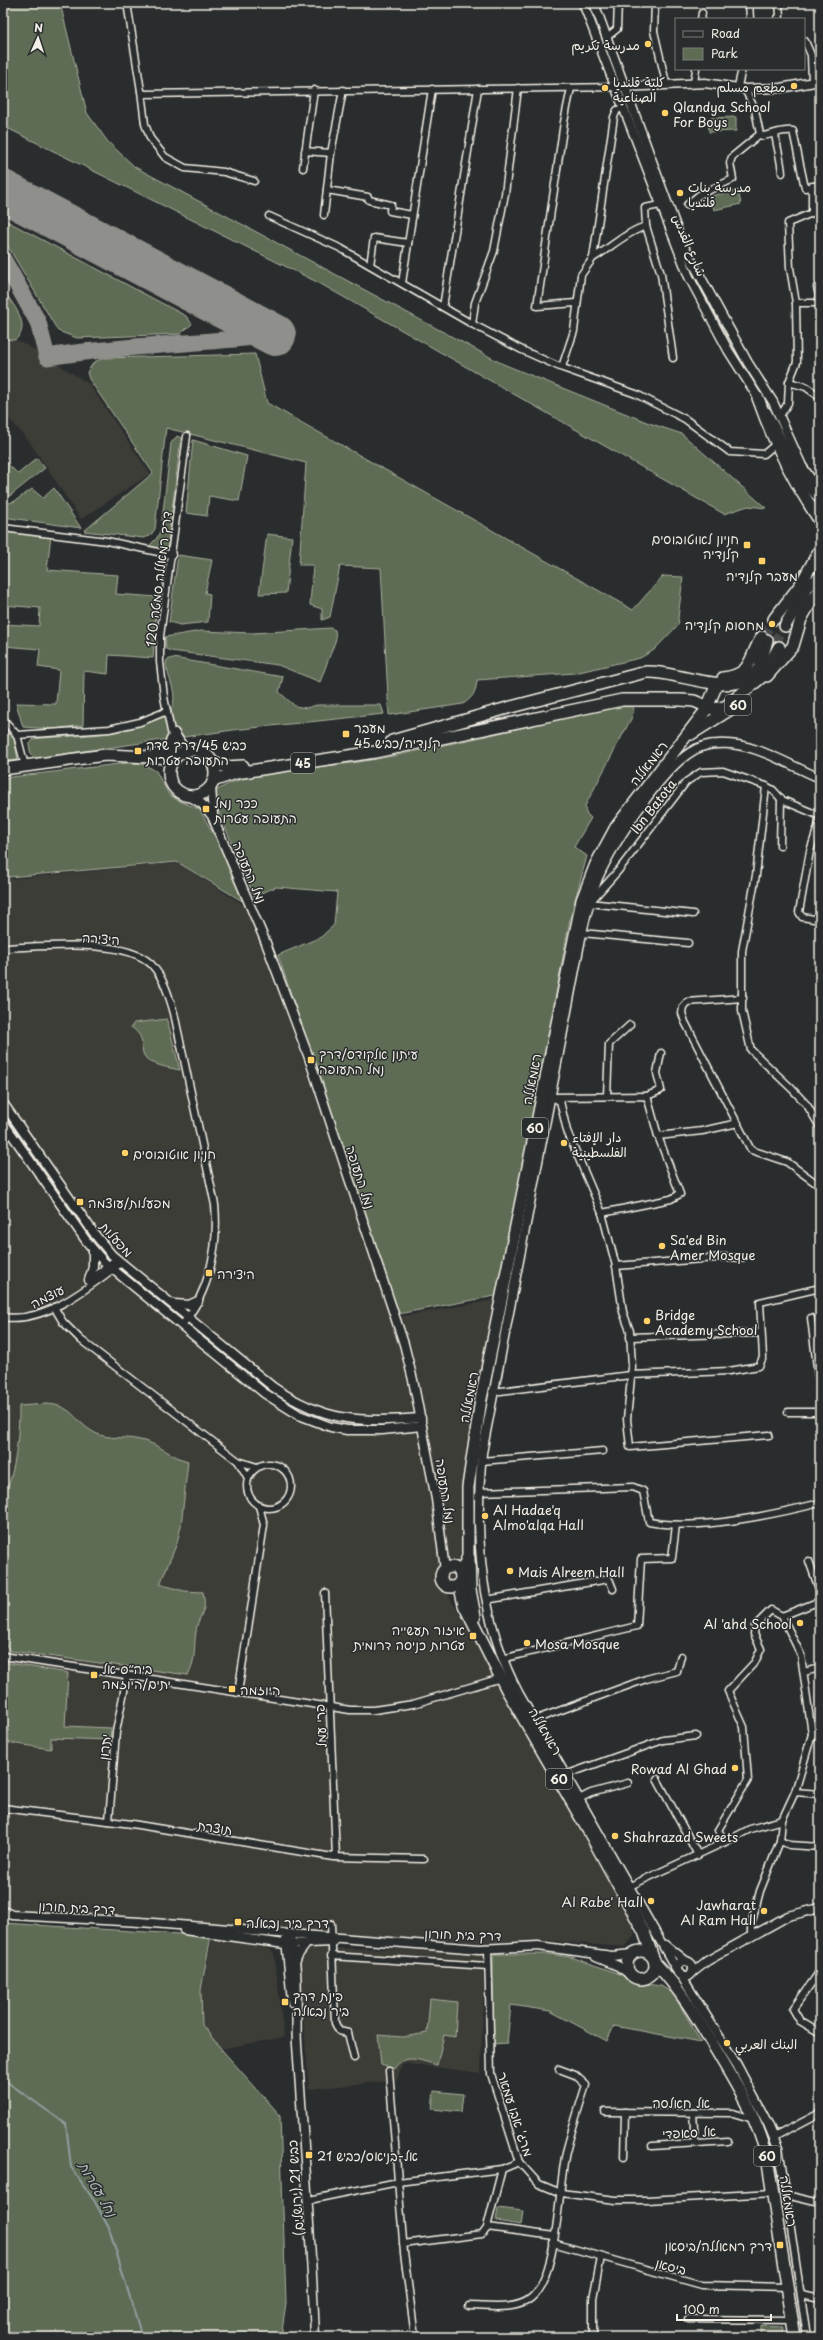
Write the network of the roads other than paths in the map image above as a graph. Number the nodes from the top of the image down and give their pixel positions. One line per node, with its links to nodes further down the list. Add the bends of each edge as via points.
1 (127, 3): 26 (street)
2 (583, 3): 20 (street, شارع القدس)
3 (594, 3): 10 (street, شارع القدس)
4 (618, 3): 10 (street, via 617,29)
5 (655, 3): 15 (street, via 654,31)
6 (749, 3): 8 (street)
7 (779, 3): 9 (street)
8 (750, 18)
9 (778, 18)
10 (607, 37): 17 (street, شارع القدس)
11 (805, 41): 14 (street, via 811,55)
12 (696, 70): 16 (street)
13 (742, 70): 21 (street)
14 (816, 82): 21 (street, via 780,88)
15 (666, 83): 16 (street); 17 (street)
16 (694, 83): 21 (street)
17 (624, 87): 20 (street); 58 (street, شارع القدس, via 682,243 748,363)
18 (518, 88): 19 (street); 23 (street); 53 (street, via 505,194 494,251 475,303)
19 (571, 88): 20 (street); 50 (street, via 561,137 537,306)
20 (615, 88): 27 (street, شارع القدس)
21 (742, 88): 28 (street, via 754,110)
22 (432, 89): 23 (street); 25 (street); 41 (street)
23 (478, 89): 52 (street)
24 (314, 90): 25 (street); 26 (street, via 150,94); 30 (street)
25 (343, 90): 31 (street)
26 (141, 91): 34 (street, via 145,124 150,138 165,157 185,168 224,172)
27 (623, 108): 38 (street, شارع القدس); 45 (street, via 617,110 614,117)
28 (760, 134): 29 (street); 39 (street, via 732,158 730,163 733,179 699,195)
29 (775, 134): 33 (street); 36 (street, via 793,131 805,188)
30 (305, 151): 31 (street); 32 (street)
31 (331, 153): 37 (street)
32 (303, 168)
33 (782, 173)
34 (254, 181)
35 (820, 185): 36 (street)
36 (812, 186): 51 (street, via 812,213 788,223 790,268)
37 (327, 190): 40 (street); 41 (street, via 368,197 369,200 391,205 390,211)
38 (660, 205): 43 (street, via 645,208); 59 (street, شارع القدس, via 689,277 728,350)
39 (687, 205)
40 (324, 215)
41 (412, 215): 44 (street)
42 (269, 216): 46 (street)
43 (646, 226): 45 (street, via 633,230 618,243); 54 (street, via 661,274)
44 (408, 243): 46 (street, via 374,238); 47 (street)
45 (593, 258): 50 (street, via 581,275)
46 (370, 264): 47 (street)
47 (402, 283): 52 (street)
48 (817, 287): 49 (street)
49 (820, 301): 51 (street)
50 (576, 303): 55 (street, via 574,331)
51 (796, 303): 56 (street, via 797,362)
52 (443, 307): 53 (street)
53 (472, 324): 55 (street)
54 (673, 358)
55 (562, 367): 62 (street, via 636,394 686,418 730,452 764,454)
56 (790, 382): 57 (street, via 806,387); 60 (street, via 788,403)
57 (820, 397)
58 (773, 402): 59 (street); 60 (street, شارع القدس)
59 (761, 403): 62 (highway); 64 (street, شارع القدس, via 804,482)
60 (780, 416): 63 (street, شارع القدس, via 802,466)
61 (187, 436): 68 (street, דרך רמאללה סמטה 120)
62 (777, 443): 65 (highway, via 803,496)
63 (820, 492)
64 (820, 500)
65 (820, 521)
66 (3, 528): 68 (street, via 107,541)
67 (820, 549): 72 (highway)
68 (172, 555): 78 (street, דרך רמאללה סמטה 120, via 160,636 160,662)
69 (820, 577): 72 (highway, via 811,582)
70 (820, 585): 72 (highway, via 812,590)
71 (820, 590): 73 (highway, 60, via 801,619 793,646)
72 (782, 624)
73 (773, 645): 74 (highway, via 735,676); 75 (highway, 60, via 754,676 741,682); 77 (highway, 60, via 763,676 725,708); 84 (highway, ראמאללה / 60, via 761,684 741,702 696,730)
74 (700, 681): 75 (highway); 85 (highway, via 663,672 646,672 511,707)
75 (717, 684): 77 (highway, 60)
76 (681, 700): 77 (highway, via 694,701); 81 (highway, via 692,707); 85 (highway, via 641,699 599,704 537,719)
77 (708, 707): 81 (highway, ראמאללה / 60)
78 (167, 711): 80 (street, דרך רמאללה סמטה 120); 82 (street, via 140,722 109,729)
79 (3, 719): 82 (street)
80 (171, 724): 83 (street, דרך רמאללה סמטה 120); 86 (street, דרך רמאללה סמטה 120)
81 (694, 726): 84 (highway, ראמאללה / 60)
82 (17, 735): 90 (street)
83 (174, 737): 87 (street, דרך רמאללה סמטה 120); 88 (highway, via 167,750)
84 (682, 742): 156 (highway, ראמאללה / 60, via 608,839 591,876 578,915 478,1416 468,1487)
85 (393, 744): 89 (highway, 45, via 261,764 226,767); 94 (highway, 45, via 236,773)
86 (187, 751): 87 (highway); 89 (highway, 45, via 201,752)
87 (175, 757): 88 (highway); 92 (highway)
88 (149, 758): 90 (highway, via 105,755); 92 (highway, via 160,763)
89 (213, 763): 94 (highway, via 215,772)
90 (25, 766): 91 (highway)
91 (3, 769)
92 (169, 772): 96 (highway, via 174,788)
93 (820, 778): 102 (street, via 742,746 717,744 692,751 671,770 621,834)
94 (212, 784): 96 (highway, 45, via 201,794); 99 (street, נמל התעופה)
95 (766, 786): 97 (street, Ibn Batota); 102 (street, Ibn Batota, via 723,772 702,772 686,782 618,871); 108 (street, via 756,875 742,951)
96 (189, 796): 99 (street, נמל התעופה, via 202,804)
97 (781, 798): 98 (street, Ibn Batota); 101 (street)
98 (820, 816)
99 (215, 821): 143 (street, נמל התעופה, via 266,943 309,1058 404,1344)
100 (820, 821): 104 (street, via 810,851 799,912 802,917)
101 (780, 846)
102 (589, 903): 103 (street); 105 (street)
103 (693, 914)
104 (820, 920)
105 (582, 934): 106 (street); 113 (street)
106 (688, 943)
107 (3, 948): 129 (street, היצירה, via 122,949 142,957 151,964 164,984 174,1014 215,1206 214,1249)
108 (743, 998): 116 (street, via 687,1002 682,1013 695,1044); 117 (street, via 742,1011 751,1050 807,1105)
109 (630, 1025): 111 (street, via 609,1044)
110 (661, 1053): 112 (street, via 657,1073 661,1090)
111 (607, 1096): 112 (street); 113 (street)
112 (647, 1096): 118 (street)
113 (551, 1097): 120 (street, via 560,1102 567,1131); 139 (street)
114 (3, 1103): 123 (street, מפעלות, via 96,1236)
115 (3, 1122): 121 (street, מפעלות)
116 (738, 1123): 118 (street, via 702,1131); 119 (street, via 751,1150 787,1162)
117 (820, 1127)
118 (658, 1136): 120 (street, via 680,1194 671,1199)
119 (820, 1186)
120 (602, 1213): 124 (street)
121 (92, 1250): 125 (street, מפעלות); 126 (street, via 93,1267)
122 (742, 1258): 124 (street)
123 (118, 1261): 125 (street, עוצמה); 130 (street, מפעלות)
124 (616, 1266): 137 (street, via 623,1312)
125 (109, 1268): 126 (street, עוצמה); 128 (street, עוצמה); 135 (street, מפעלות)
126 (89, 1280): 128 (street, עוצמה)
127 (820, 1288): 136 (street, via 760,1302)
128 (76, 1293): 131 (street, עוצמה)
129 (198, 1301): 130 (street, via 189,1305); 133 (street, היצירה)
130 (173, 1304): 133 (street, מפעלות)
131 (54, 1308): 132 (street, עוצמה, via 31,1316); 146 (street, via 76,1335)
132 (3, 1317)
133 (189, 1317): 135 (street, היצירה); 143 (street, מפעלות, via 273,1387 311,1409 361,1420)
134 (811, 1318): 140 (street)
135 (182, 1326): 143 (street, מפעלות, via 264,1393 299,1415 347,1430 382,1430)
136 (761, 1333): 137 (street); 138 (street, via 763,1357 759,1366 729,1371)
137 (630, 1336): 138 (street)
138 (631, 1375): 139 (street); 144 (street, via 627,1419 630,1447)
139 (492, 1392): 147 (street)
140 (820, 1392)
141 (788, 1412): 142 (street)
142 (820, 1412)
143 (421, 1422): 158 (street, נמל התעופה, via 436,1499 442,1552)
144 (768, 1434)
145 (603, 1451): 147 (street)
146 (238, 1461): 148 (street); 149 (street)
147 (481, 1461): 150 (street)
148 (257, 1466): 149 (street); 153 (street, via 278,1466 289,1478 289,1494 285,1501)
149 (248, 1478): 152 (street, via 248,1494)
150 (480, 1492): 155 (street, via 633,1487 643,1491 648,1522); 162 (street, via 479,1551)
151 (820, 1503): 155 (street, via 730,1520)
152 (259, 1506): 153 (street); 154 (street)
153 (274, 1508): 154 (street)
154 (264, 1525): 173 (street)
155 (676, 1525): 168 (street, via 672,1558 641,1559 637,1626)
156 (468, 1544): 158 (highway, ראמאללה / 60, via 465,1559); 165 (highway, 60, via 470,1590)
157 (809, 1561): 160 (street)
158 (454, 1575): 165 (highway, ראמאללה / 60)
159 (613, 1589): 162 (street, via 609,1579)
160 (820, 1592)
161 (325, 1593): 174 (street, פרי עמל)
162 (486, 1600): 168 (street)
163 (820, 1601): 164 (street)
164 (782, 1616): 170 (street, via 801,1655); 189 (street, via 771,1610 754,1626 754,1634 761,1649 755,1662 728,1691 744,1727 748,1780 718,1830)
165 (479, 1636): 172 (highway, ראמאללה / 60)
166 (3, 1656): 171 (street)
167 (681, 1656): 175 (street, via 677,1671 646,1679)
168 (502, 1660): 175 (street)
169 (820, 1668): 170 (street)
170 (804, 1672): 176 (street)
171 (127, 1676): 173 (street); 187 (street, יתרון, via 116,1732)
172 (501, 1678): 174 (street, via 396,1708); 200 (highway, ראמאללה / 60)
173 (238, 1693): 174 (street)
174 (330, 1708): 192 (street, פרי עמל)
175 (534, 1720): 179 (street)
176 (812, 1734): 177 (street); 182 (street)
177 (820, 1734)
178 (696, 1736): 179 (street, via 663,1740)
179 (565, 1775): 184 (street)
180 (657, 1779): 191 (street)
181 (628, 1783): 184 (street)
182 (795, 1792): 183 (street); 186 (street)
183 (820, 1794)
184 (579, 1799): 194 (street)
185 (3, 1808): 187 (street, תוצרת)
186 (782, 1820): 188 (street); 189 (street, via 750,1829)
187 (109, 1821): 192 (street, תוצרת)
188 (780, 1841): 190 (street, via 790,1845); 203 (street, via 760,1891 751,1925)
189 (725, 1842): 191 (street)
190 (820, 1847)
191 (698, 1855): 194 (street)
192 (336, 1857): 193 (street, תוצרת)
193 (424, 1859)
194 (630, 1886): 204 (street)
195 (820, 1908): 203 (street, via 788,1916)
196 (3, 1911): 198 (street)
197 (3, 1915): 198 (street)
198 (12, 1915): 199 (street, דרך בית חורון)
199 (140, 1922): 202 (street, דרך בית חורון); 206 (street, דרך בית חורון)
200 (638, 1923): 212 (highway, ראמאללה / 60, via 640,1938); 214 (highway, ראמאללה / 60)
201 (331, 1924): 205 (street)
202 (289, 1934): 205 (street, דרך בית חורון); 208 (street, כביש 21 (ירושלים))
203 (751, 1936): 211 (street)
204 (660, 1938): 215 (street); 219 (street)
205 (331, 1940): 207 (street, דרך בית חורון); 210 (street, דרך בית חורון); 213 (street)
206 (265, 1942): 208 (street, דרך בית חורון); 216 (street, via 278,1948)
207 (307, 1943): 208 (street, דרך בית חורון); 216 (street)
208 (289, 1944): 216 (street, כביש 21 (ירושלים))
209 (574, 1949): 210 (street, דרך בית חורון, via 538,1946); 212 (street, דרך בית חורון, via 612,1956); 221 (street, דרך בית חורון, via 618,1966)
210 (488, 1950): 217 (street, מרג' אבו עמאר)
211 (727, 1950): 215 (street, via 706,1958); 220 (street)
212 (633, 1953): 214 (highway, via 644,1951); 221 (highway, 60, via 627,1963)
213 (331, 1956): 217 (street); 226 (street, via 335,2024 339,2031 348,2033)
214 (654, 1960): 222 (highway, via 653,1973); 223 (highway, ראמאללה / 60)
215 (687, 1961): 219 (street, via 679,1965); 220 (street, via 693,1966)
216 (291, 1964): 245 (street, כביש 21 (ירושלים))
217 (488, 1966): 239 (street, מרג' אבו עמאר, via 491,2074)
218 (820, 1971): 225 (street, via 793,2010 800,2021)
219 (679, 1973): 220 (street, via 687,1976); 224 (street)
220 (692, 1973): 224 (street)
221 (632, 1976): 222 (highway, 60, via 638,1979)
222 (646, 1978): 223 (highway, ראמאללה / 60, via 669,1984)
223 (682, 1995): 233 (highway, ראמאללה / 60, via 735,2082)
224 (698, 2001): 234 (street, via 748,2085)
225 (820, 2033)
226 (354, 2058)
227 (559, 2069): 242 (street, via 575,2075 586,2085 566,2153)
228 (389, 2072): 241 (street)
229 (605, 2112): 230 (street, אל חאלסה)
230 (625, 2112): 231 (street, אל חאלסה); 238 (street)
231 (693, 2113): 233 (street, אל חאלסה, via 733,2113); 236 (street)
232 (820, 2114): 234 (street)
233 (754, 2120): 243 (highway, ראמאללה / 60, via 764,2145)
234 (774, 2137): 244 (street, via 781,2160)
235 (728, 2141): 236 (street, אל סאפדי)
236 (695, 2143): 237 (street, אל סאפדי)
237 (652, 2146)
238 (624, 2157)
239 (519, 2162): 240 (street); 242 (street, מרג' אבו עמאר, via 539,2184)
240 (502, 2169): 241 (street); 247 (street)
241 (398, 2182): 245 (street); 250 (street)
242 (561, 2193): 243 (street, מרג' אבו עמאר, via 616,2200 647,2200); 248 (street)
243 (773, 2193): 252 (highway, ראמאללה / 60)
244 (786, 2195): 246 (street); 253 (street)
245 (309, 2200): 258 (street, כביש 21 (ירושלים))
246 (820, 2203)
247 (487, 2227): 248 (street); 250 (street, via 482,2234)
248 (554, 2236): 249 (street)
249 (553, 2243): 251 (street, ביסאן); 255 (street, via 545,2274 538,2291 531,2299 509,2306)
250 (403, 2244): 259 (street)
251 (601, 2257): 252 (street, ביסאן, via 702,2285); 260 (street, via 592,2298)
252 (788, 2287): 257 (highway, ראמאללה / 60)
253 (802, 2295): 254 (street); 262 (street)
254 (820, 2298)
255 (469, 2306)
256 (688, 2319): 257 (street)
257 (792, 2320): 261 (highway, ראמאללה / 60)
258 (315, 2337)
259 (415, 2337)
260 (593, 2337)
261 (795, 2337)
262 (807, 2337)

